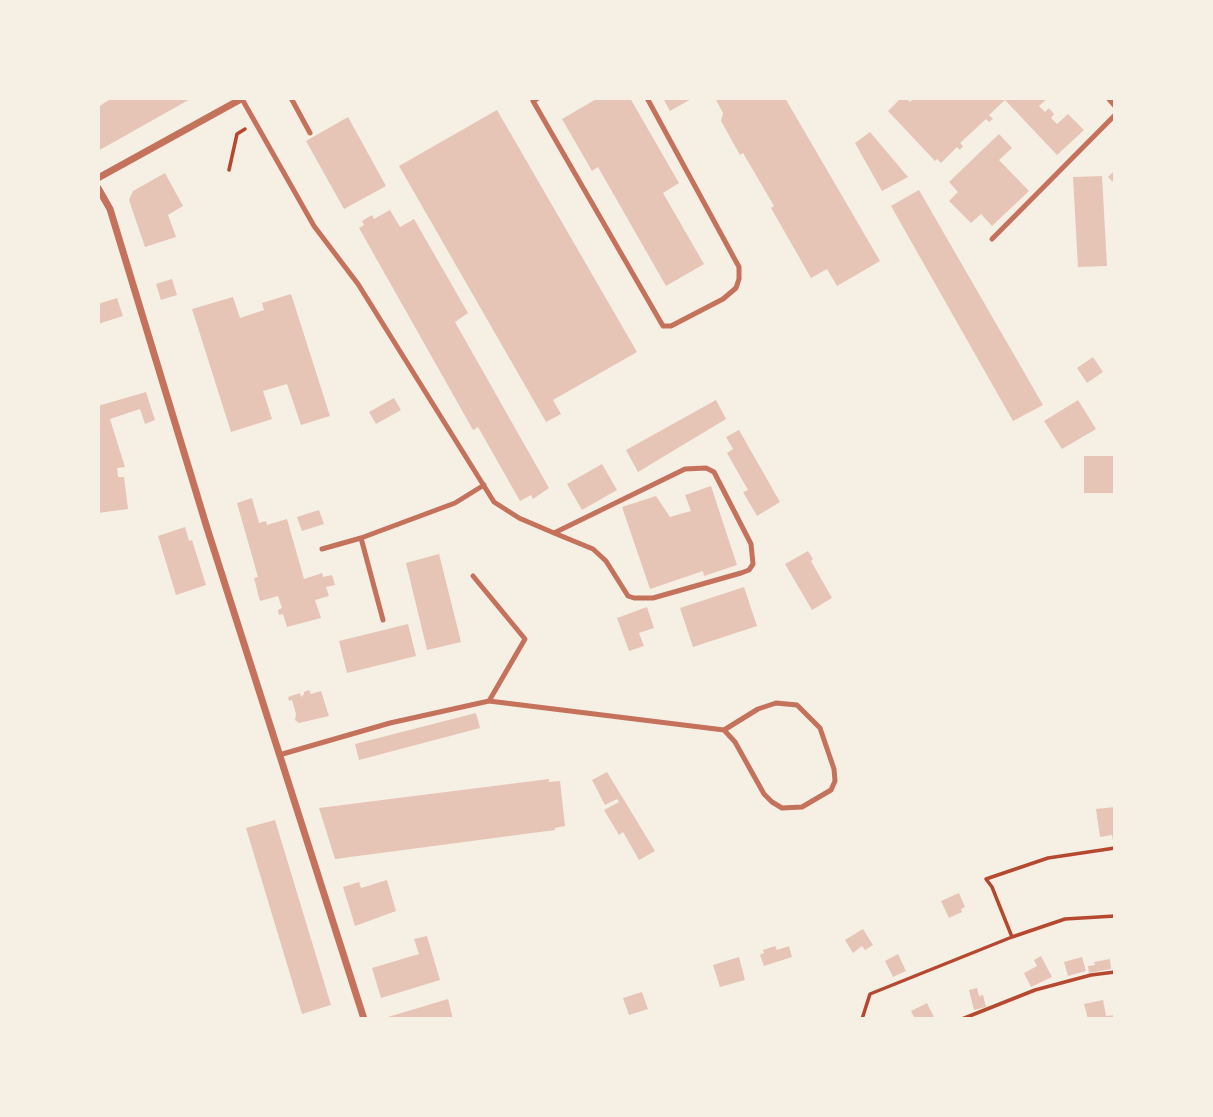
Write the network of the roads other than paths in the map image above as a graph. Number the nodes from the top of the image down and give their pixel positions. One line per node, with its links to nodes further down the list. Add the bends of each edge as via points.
1 (291, 98): 8 (lane)
2 (538, 98): 3 (lane, via 533,101 663,326 677,324 723,299 736,288 739,267)
3 (647, 98)
4 (1108, 98): 6 (lane)
5 (242, 99): 9 (street); 12 (lane, via 314,226 358,284)
6 (1115, 106)
7 (1115, 115): 11 (lane)
8 (310, 134)
9 (98, 178)
10 (98, 188): 20 (street, via 110,209)
11 (992, 239)
12 (484, 485): 13 (lane, via 494,502); 14 (lane, via 455,503)
13 (554, 533): 13 (lane, via 685,469 706,468 714,472 751,544 753,564 728,577 653,598 634,598 593,549)
14 (361, 538): 15 (lane); 17 (lane)
15 (322, 549)
16 (473, 576): 18 (lane, via 525,639)
17 (383, 620)
18 (489, 701): 19 (lane); 20 (lane)
19 (724, 730): 19 (lane, via 758,709 776,703 797,705 820,728 834,769 831,790 802,807 782,808 764,794)
20 (279, 755): 21 (street)
21 (364, 1019)

